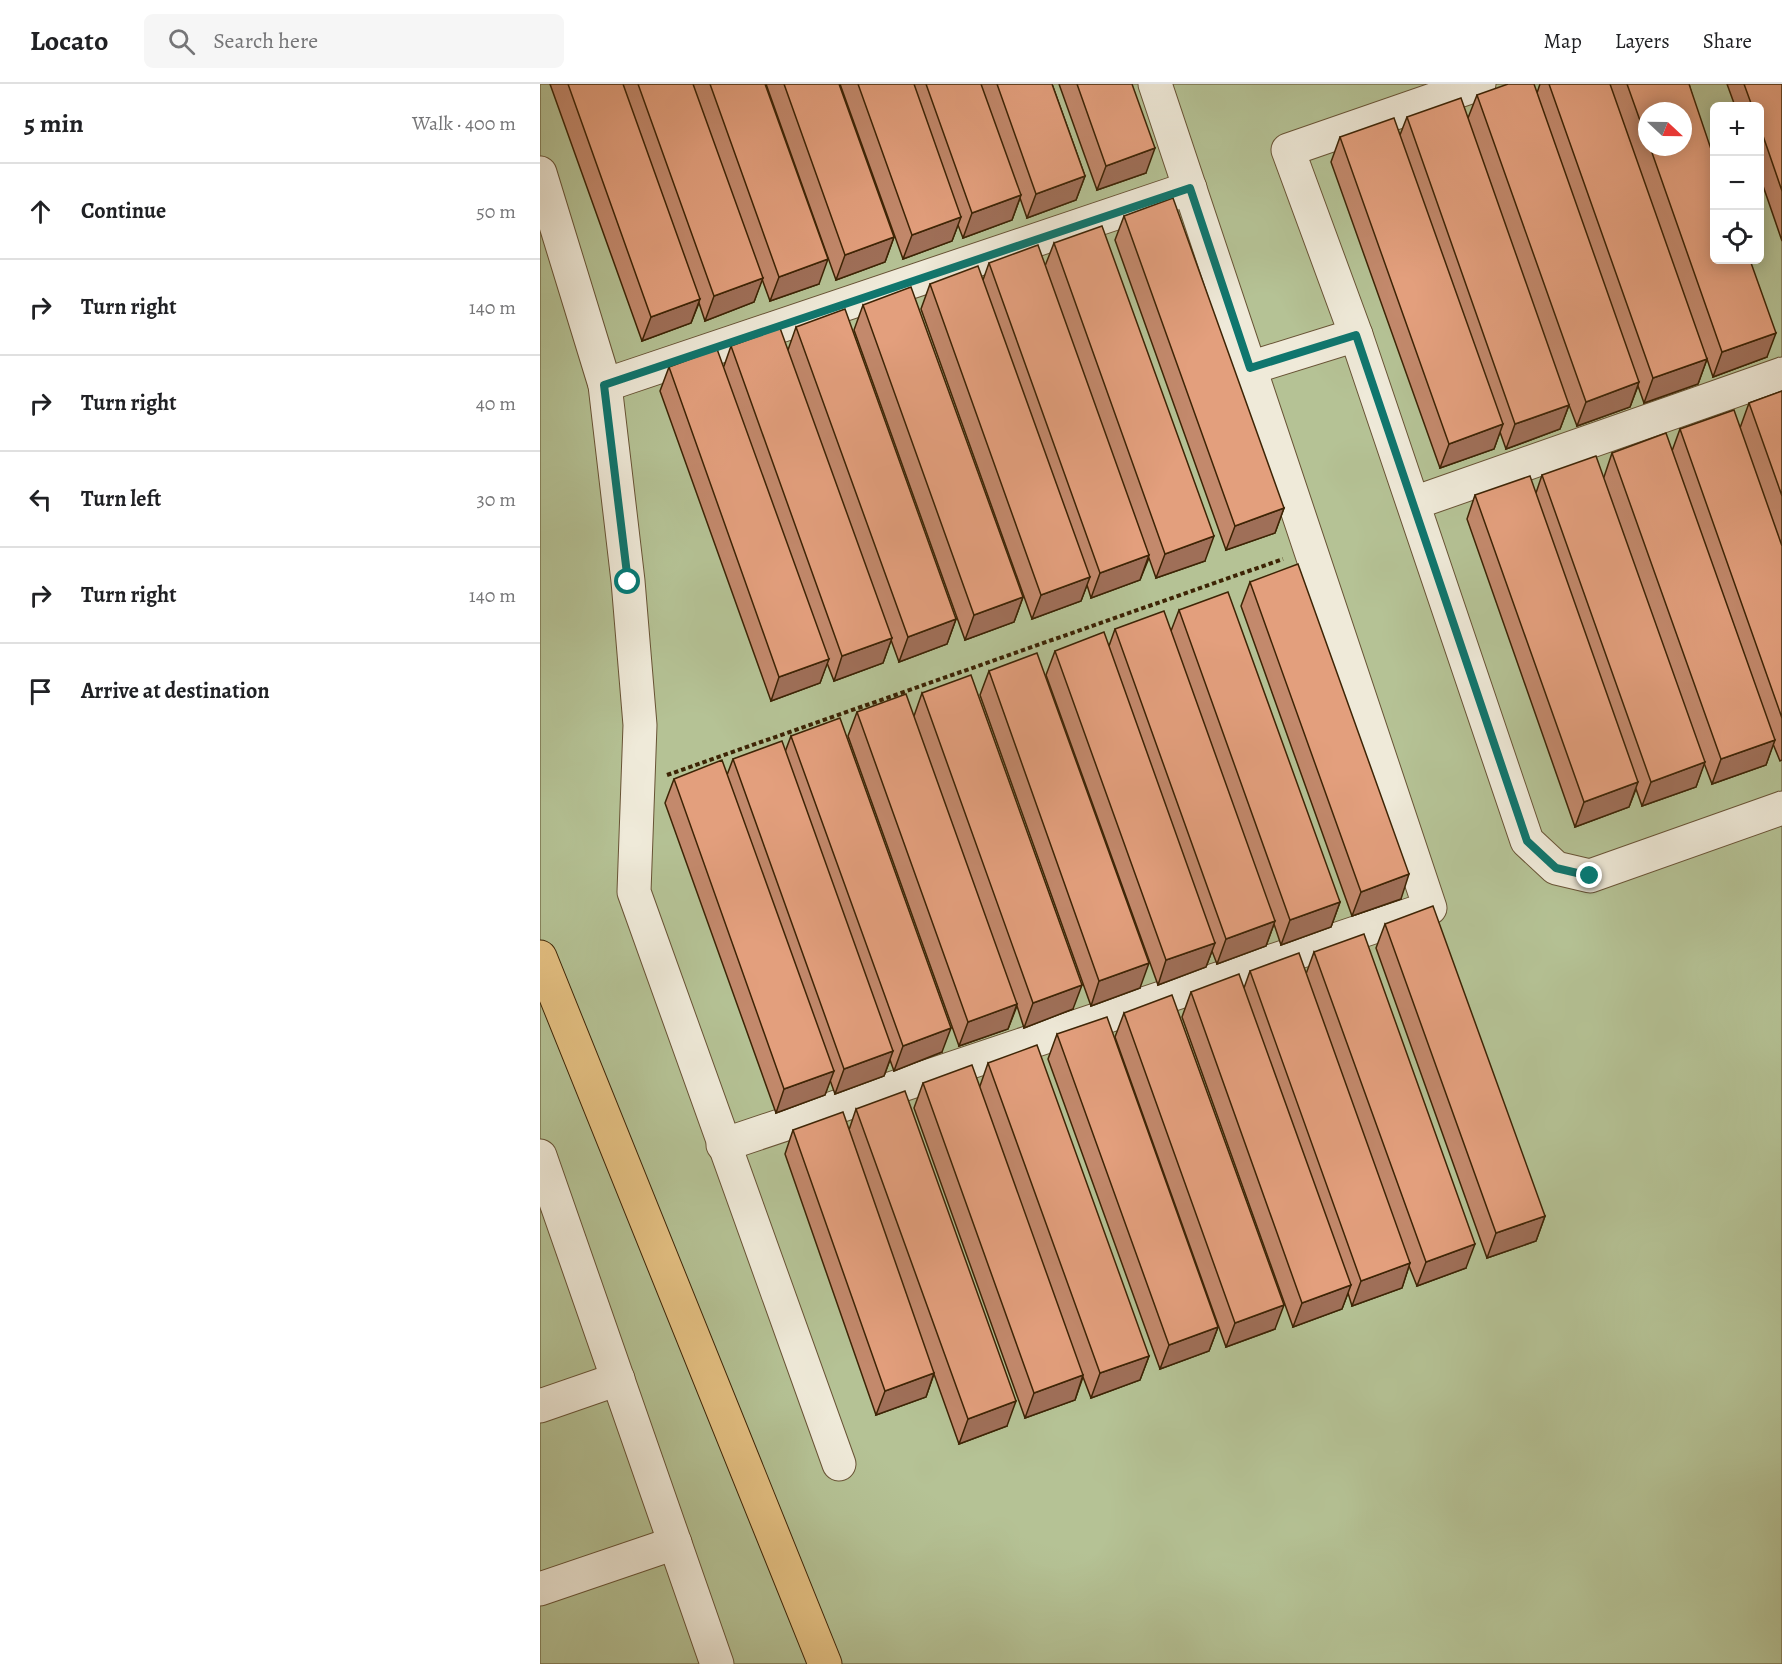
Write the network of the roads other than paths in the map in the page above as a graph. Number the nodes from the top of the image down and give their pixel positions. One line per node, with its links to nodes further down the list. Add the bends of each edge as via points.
1 (1155, 84): 4 (street)
2 (1479, 84): 5 (street, via 1288,150)
3 (540, 173): 8 (street)
4 (1190, 188): 6 (street); 8 (street)
5 (1356, 335): 6 (street); 9 (street)
6 (1250, 368): 12 (street, via 1430,908)
7 (1782, 374): 9 (street)
8 (604, 385): 12 (street, via 628,582 640,725 634,892)
9 (1414, 503): 10 (street, via 1527,841 1556,868 1590,876)
10 (1782, 808)
11 (540, 957): 21 (main road)
12 (723, 1145): 17 (street)
13 (540, 1156): 14 (street)
14 (551, 1222): 15 (street)
15 (618, 1380): 16 (street); 18 (street)
16 (540, 1406)
17 (839, 1464)
18 (675, 1543): 19 (street); 20 (street)
19 (540, 1589)
20 (717, 1664)
21 (825, 1664)

